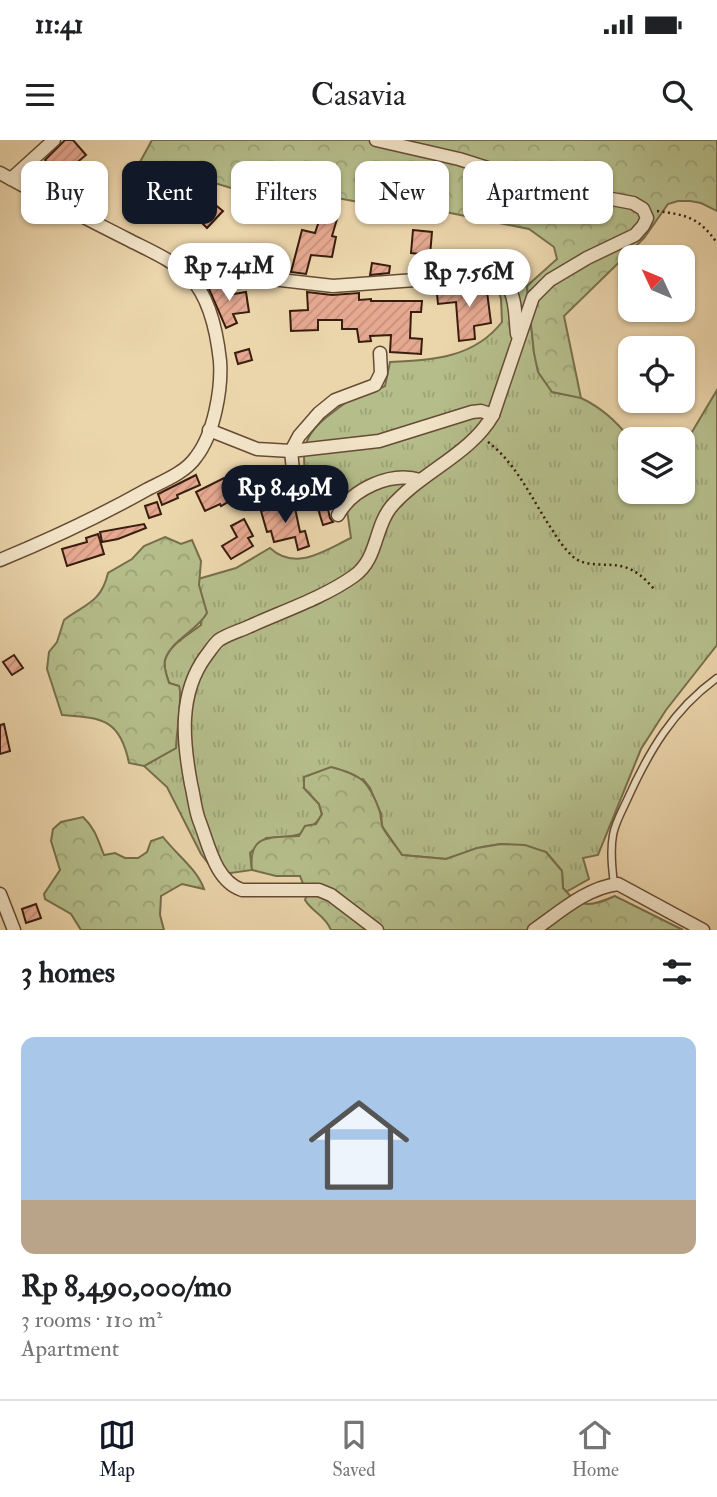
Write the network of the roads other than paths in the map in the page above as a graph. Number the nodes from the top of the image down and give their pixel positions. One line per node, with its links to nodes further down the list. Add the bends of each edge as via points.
1 (54, 140): 3 (street)
2 (376, 140): 5 (street, via 643,209 647,218 635,235 550,280 533,297)
3 (5, 176): 4 (street, via 147,249)
4 (188, 276): 5 (street, via 219,273 333,286 498,277 513,297); 8 (street, via 208,308 219,352 219,394)
5 (518, 343): 7 (street)
6 (380, 353): 9 (street, via 381,373 375,385 335,400 306,428)
7 (493, 415): 9 (street, via 472,412 379,441); 10 (street, via 479,436)
8 (209, 430): 9 (street, via 257,449); 13 (street, via 196,458 186,467 73,529)
9 (291, 451): 11 (street)
10 (420, 480): 12 (street, via 408,476 371,486 351,497); 18 (street, via 388,511 366,565 320,594 218,641 191,681 187,698 184,745 197,815 219,871 232,887 319,890)
11 (296, 499)
12 (338, 515)
13 (0, 560)
14 (717, 678): 15 (lane, via 660,735 633,787 613,833)
15 (614, 884): 19 (street, via 580,898); 20 (street)
16 (0, 894): 17 (street)
17 (14, 930)
18 (377, 930)
19 (534, 930)
20 (704, 930)

